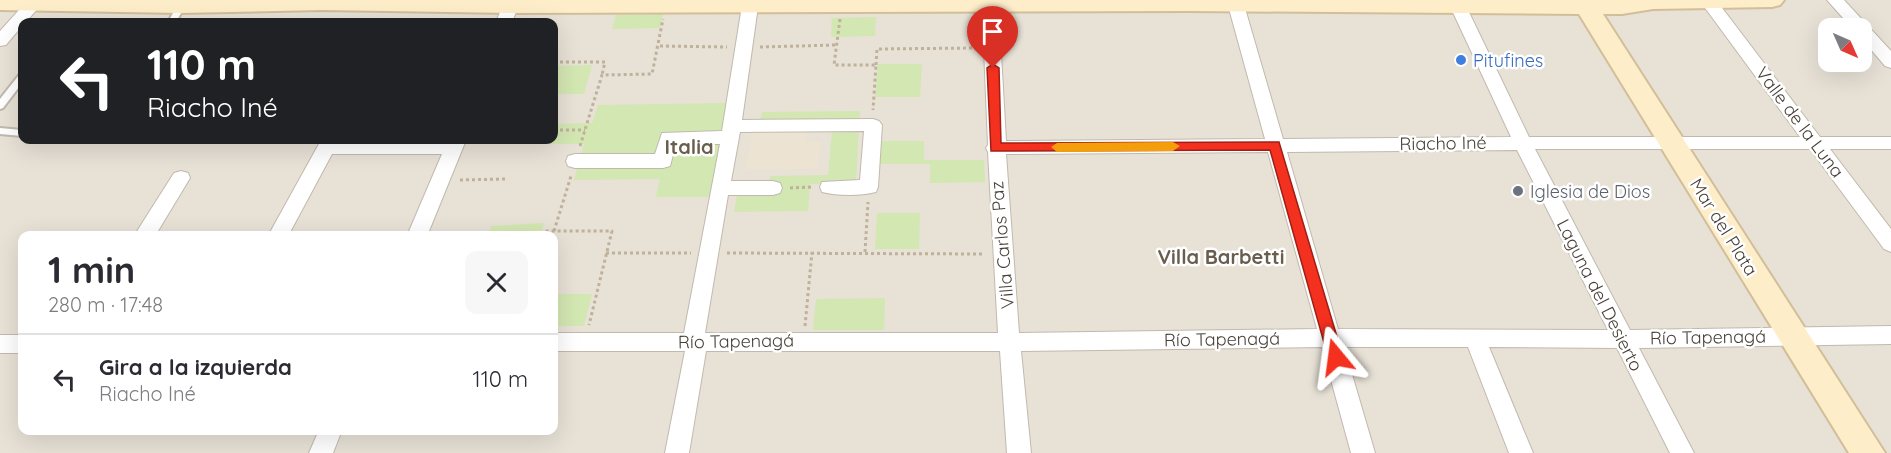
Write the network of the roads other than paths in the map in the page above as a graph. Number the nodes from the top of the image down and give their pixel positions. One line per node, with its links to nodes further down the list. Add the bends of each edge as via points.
1 (1772, 0): 5 (main road)
2 (1835, 0): 22 (street)
3 (323, 1): 19 (main road); 20 (main road)
4 (1643, 1): 5 (main road); 15 (main road, via 1622,7)
5 (1708, 1): 37 (street, Valle de la Luna)
6 (41, 2): 9 (main road); 20 (main road); 21 (street)
7 (1073, 2): 8 (main road); 12 (main road)
8 (1188, 2): 16 (main road)
9 (0, 3)
10 (574, 3): 17 (main road); 19 (main road)
11 (829, 3): 12 (main road); 17 (main road)
12 (990, 3): 39 (street, Villa Carlos Paz)
13 (1366, 3): 16 (main road); 18 (main road)
14 (1493, 4): 15 (main road); 18 (main road)
15 (1584, 4): 33 (main road, Mar del Plata)
16 (1236, 5): 38 (street)
17 (750, 6): 30 (street)
18 (1458, 6): 32 (street, Laguna del Desierto)
19 (509, 10)
20 (177, 14)
21 (24, 18)
22 (1851, 18)
23 (18, 24): 24 (street)
24 (0, 41)
25 (1872, 41): 26 (street)
26 (1891, 62)
27 (18, 82): 28 (lane)
28 (0, 106)
29 (0, 131): 31 (lane)
30 (731, 132): 40 (street, via 668,138 663,161); 42 (street, via 873,125 869,187); 43 (street)
31 (18, 133)
32 (1523, 143): 33 (street, Riacho Iné); 38 (street, Riacho Iné); 53 (street, Laguna del Desierto)
33 (1671, 143): 37 (street, Riacho Iné); 50 (main road, Mar del Plata)
34 (1891, 143): 37 (street, Riacho Iné)
35 (424, 144): 46 (street, via 326,147)
36 (456, 144): 47 (street)
37 (1818, 144): 48 (street, Valle de la Luna)
38 (1275, 145): 39 (street, Riacho Iné); 51 (street)
39 (995, 148): 56 (street, Villa Carlos Paz)
40 (575, 161)
41 (181, 178): 45 (street)
42 (829, 187)
43 (720, 188): 44 (street); 55 (street, via 694,327)
44 (773, 188)
45 (147, 231)
46 (281, 231)
47 (419, 231)
48 (1891, 244)
49 (1891, 335): 50 (street, Río Tapenagá)
50 (1792, 336): 53 (street, Río Tapenagá); 66 (main road, Mar del Plata)
51 (1330, 338): 52 (street, Río Tapenagá); 56 (street, Río Tapenagá); 63 (street)
52 (1475, 338): 53 (street, Río Tapenagá); 64 (street)
53 (1622, 339): 65 (street, Laguna del Desierto)
54 (558, 342): 55 (street, Río Tapenagá)
55 (695, 342): 56 (street, Río Tapenagá); 61 (street)
56 (1011, 342): 62 (street, Villa Carlos Paz)
57 (0, 344): 58 (street)
58 (18, 344)
59 (329, 435): 60 (street)
60 (321, 453)
61 (677, 453)
62 (1019, 453)
63 (1363, 453)
64 (1521, 453)
65 (1682, 453)
66 (1868, 453)

